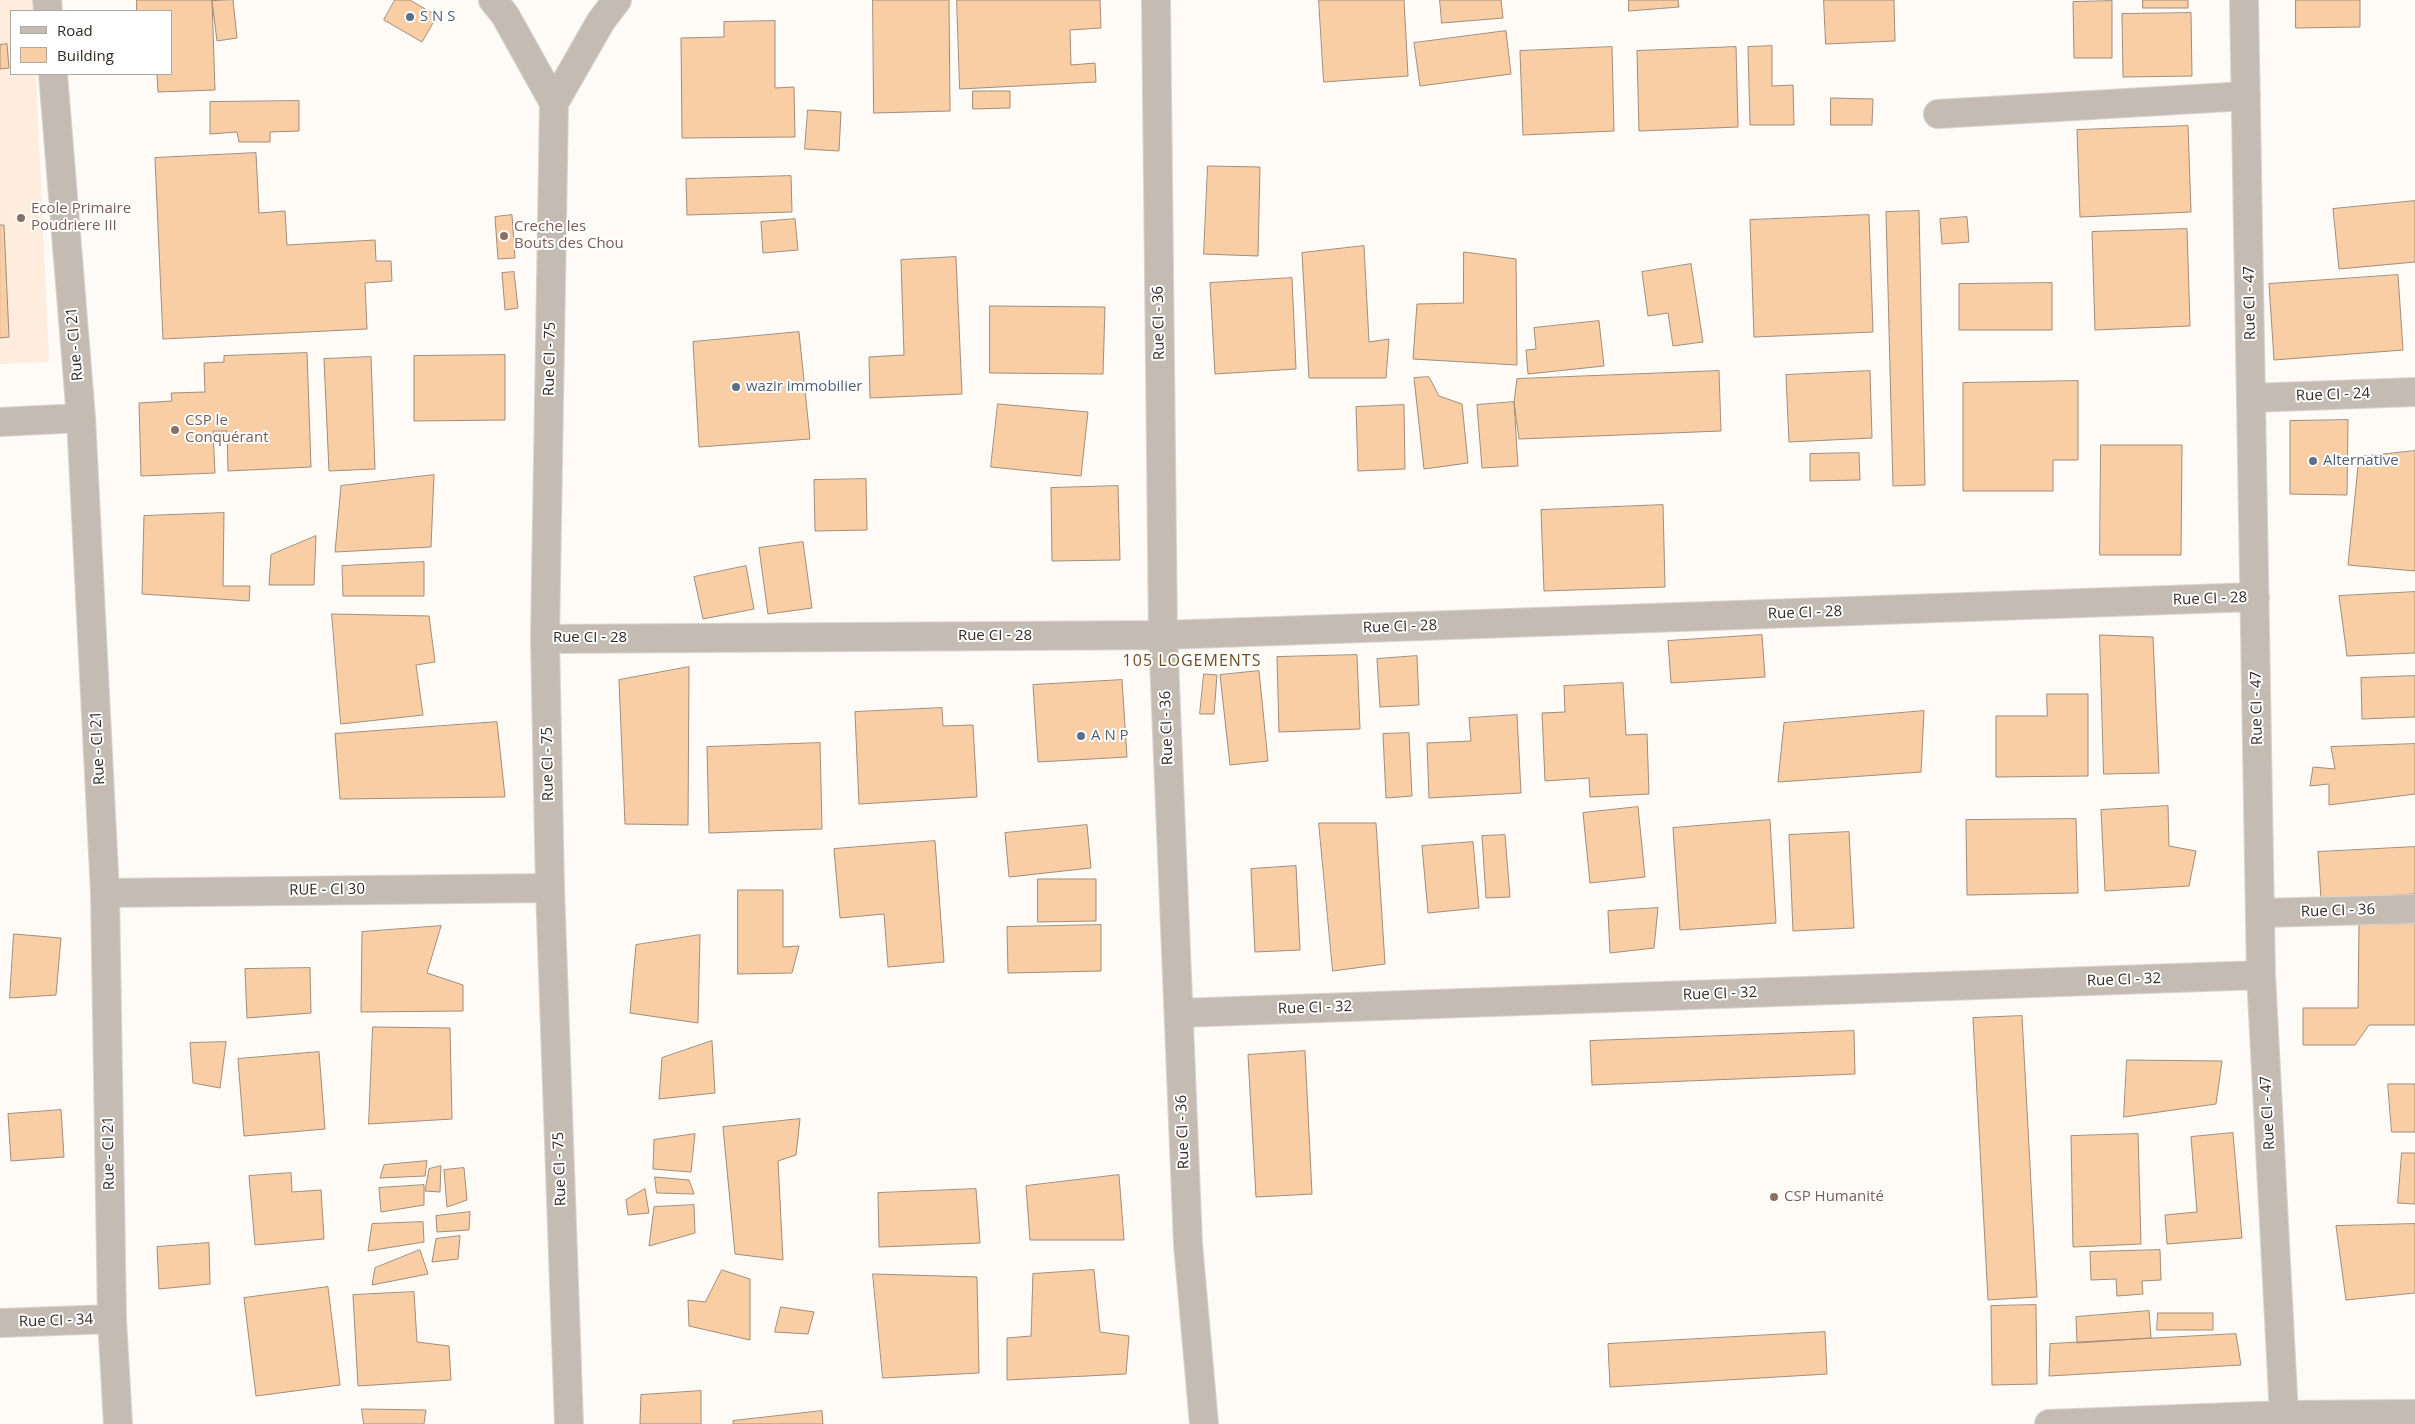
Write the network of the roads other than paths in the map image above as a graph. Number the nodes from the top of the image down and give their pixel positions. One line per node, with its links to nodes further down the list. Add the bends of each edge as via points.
1 (493, 0): 7 (street, via 505,15)
2 (618, 0): 7 (street, Rue CI - 75, via 601,21)
3 (1156, 0): 14 (street, Rue CI - 36)
4 (2244, 0): 6 (street, Rue CI - 47)
5 (53, 75): 11 (street, Rue - CI 21)
6 (2246, 96): 8 (street); 10 (street, Rue CI - 47)
7 (554, 103): 15 (street, Rue CI - 75)
8 (1938, 114)
9 (2415, 392): 10 (street, Rue CI - 24)
10 (2251, 398): 13 (street, Rue CI - 47)
11 (81, 418): 12 (street); 17 (street, Rue - CI 21)
12 (0, 422)
13 (2255, 597): 14 (street, Rue CI - 28); 19 (street, Rue CI - 47)
14 (1163, 635): 15 (street, Rue CI - 28); 21 (street, Rue CI - 36)
15 (545, 639): 16 (street, Rue CI - 75)
16 (550, 888): 17 (street, RUE - CI 30); 27 (street, Rue CI - 75)
17 (105, 893): 22 (street, Rue - CI 21)
18 (2415, 909): 19 (street, Rue CI - 36)
19 (2260, 913): 20 (street, Rue CI - 47)
20 (2261, 975): 21 (street, Rue CI - 32); 25 (street, Rue CI - 47)
21 (1178, 1013): 28 (street, Rue CI - 36, via 1188,1244)
22 (112, 1319): 23 (street, Rue CI - 34); 26 (street, Rue - CI 21)
23 (0, 1323)
24 (2415, 1414): 25 (street)
25 (2284, 1416): 29 (street)
26 (118, 1424)
27 (569, 1424)
28 (1204, 1424)
29 (2049, 1424)

